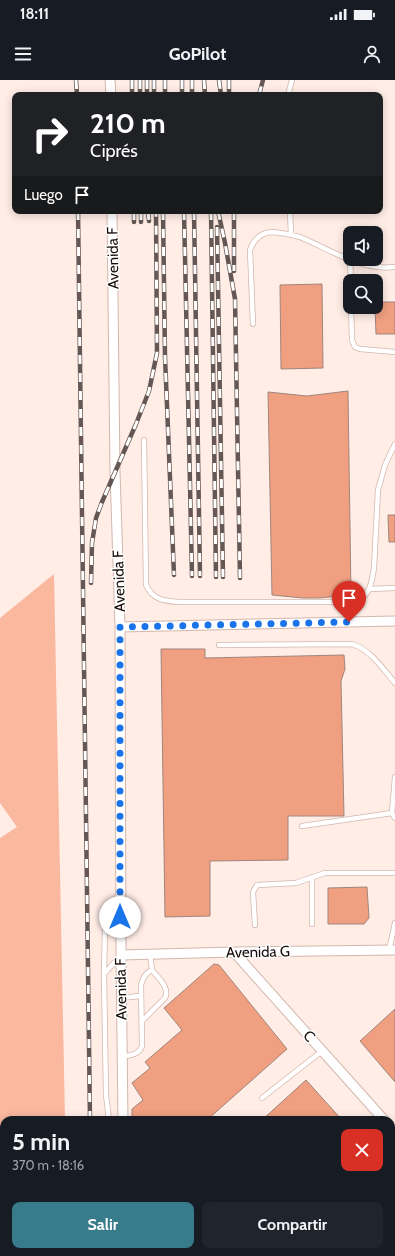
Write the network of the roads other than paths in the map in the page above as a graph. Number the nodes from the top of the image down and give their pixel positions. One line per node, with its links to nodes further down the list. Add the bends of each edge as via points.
1 (110, 80): 3 (street)
2 (292, 80): 4 (lane)
3 (111, 92)
4 (289, 92)
5 (112, 214): 19 (street, Avenida F)
6 (290, 214): 7 (lane)
7 (291, 235): 8 (lane); 12 (lane, via 274,232 260,234 252,243 250,262)
8 (343, 257)
9 (373, 266): 10 (lane)
10 (395, 267)
11 (351, 314): 13 (lane, via 352,340 355,347)
12 (253, 324)
13 (395, 352)
14 (144, 440): 17 (lane, via 146,585 154,596 179,602 351,602 364,597)
15 (395, 444): 17 (lane, via 385,465 378,490 374,568)
16 (395, 588): 17 (lane)
17 (369, 589)
18 (395, 621): 19 (street)
19 (120, 627): 28 (street, Avenida F)
20 (220, 645): 21 (lane, via 352,644 366,650)
21 (395, 683)
22 (395, 777): 23 (lane)
23 (392, 813): 24 (lane); 25 (lane)
24 (395, 818)
25 (302, 826)
26 (395, 873): 27 (lane, via 325,872)
27 (312, 877): 30 (lane); 31 (lane, via 290,884 257,885 254,892)
28 (120, 891): 35 (street, Avenida F); 37 (lane, via 107,913)
29 (395, 923): 32 (lane)
30 (312, 924)
31 (255, 925)
32 (392, 950): 33 (street, Avenida G)
33 (234, 952): 34 (street, Avenida G); 41 (street, C)
34 (150, 954): 35 (street, Avenida G); 36 (lane)
35 (120, 955): 37 (lane); 39 (street, Avenida F)
36 (152, 970): 38 (lane, via 143,977); 40 (lane, via 166,988 167,994)
37 (104, 974): 44 (lane)
38 (140, 996): 39 (lane); 40 (lane)
39 (121, 998): 42 (street, Avenida F)
40 (141, 1022): 42 (lane, via 140,1051)
41 (322, 1051): 43 (lane); 46 (street, C)
42 (122, 1057): 45 (street, Avenida F)
43 (262, 1098)
44 (109, 1116)
45 (123, 1116)
46 (380, 1116)

